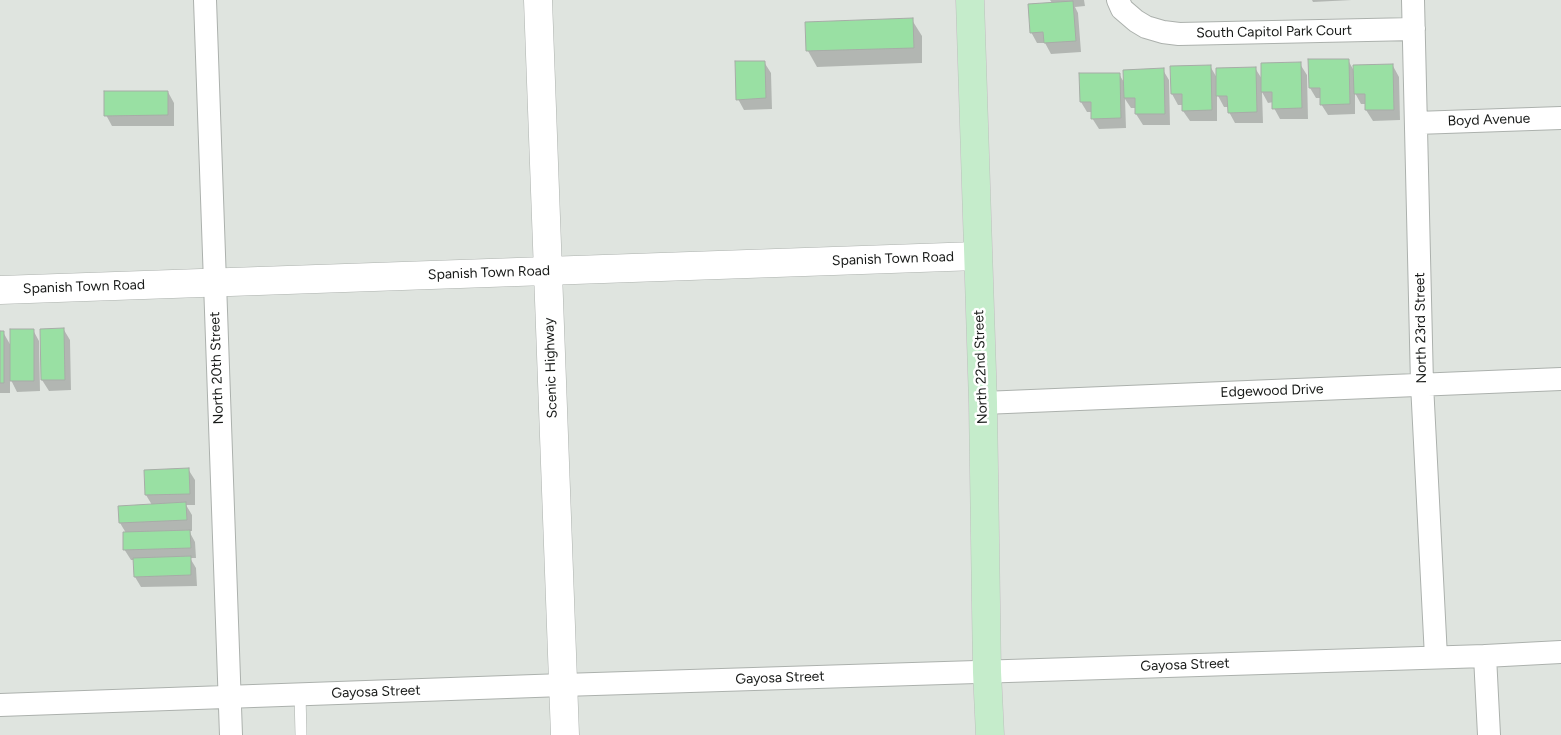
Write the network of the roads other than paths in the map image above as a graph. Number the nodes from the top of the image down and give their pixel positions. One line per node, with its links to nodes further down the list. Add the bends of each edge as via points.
1 (205, 0): 11 (street, North 20th Street)
2 (538, 0): 10 (street, Scenic Highway)
3 (970, 0): 9 (main road, North 22nd Street)
4 (1118, 0): 6 (street, South Capitol Park Court, via 1122,9 1146,27 1179,34)
5 (1414, 0): 6 (street, North 23rd Street)
6 (1414, 28): 8 (street, North 23rd Street)
7 (1561, 118): 8 (street, Boyd Avenue)
8 (1416, 123): 14 (street, North 23rd Street)
9 (977, 256): 10 (street, Spanish Town Road); 15 (main road, North 22nd Street)
10 (547, 271): 11 (street, Spanish Town Road); 20 (street, Scenic Highway)
11 (214, 282): 12 (street, Spanish Town Road); 22 (street, North 20th Street)
12 (0, 290)
13 (1561, 379): 14 (street, Edgewood Drive)
14 (1422, 384): 15 (street, Edgewood Drive); 18 (street, North 23rd Street)
15 (983, 403): 19 (main road, North 22nd Street)
16 (1561, 652): 17 (street, Gayosa Street)
17 (1486, 656): 18 (street, Gayosa Street); 28 (street)
18 (1436, 657): 19 (street, Gayosa Street)
19 (987, 672): 20 (street, Gayosa Street); 27 (main road, North 22nd Street)
20 (563, 685): 21 (street, Gayosa Street); 26 (street, Scenic Highway)
21 (300, 694): 22 (street, Gayosa Street); 25 (lane)
22 (229, 697): 23 (street, Gayosa Street); 24 (street, North 20th Street)
23 (0, 705)
24 (231, 735)
25 (301, 735)
26 (565, 735)
27 (990, 735)
28 (1488, 735)

